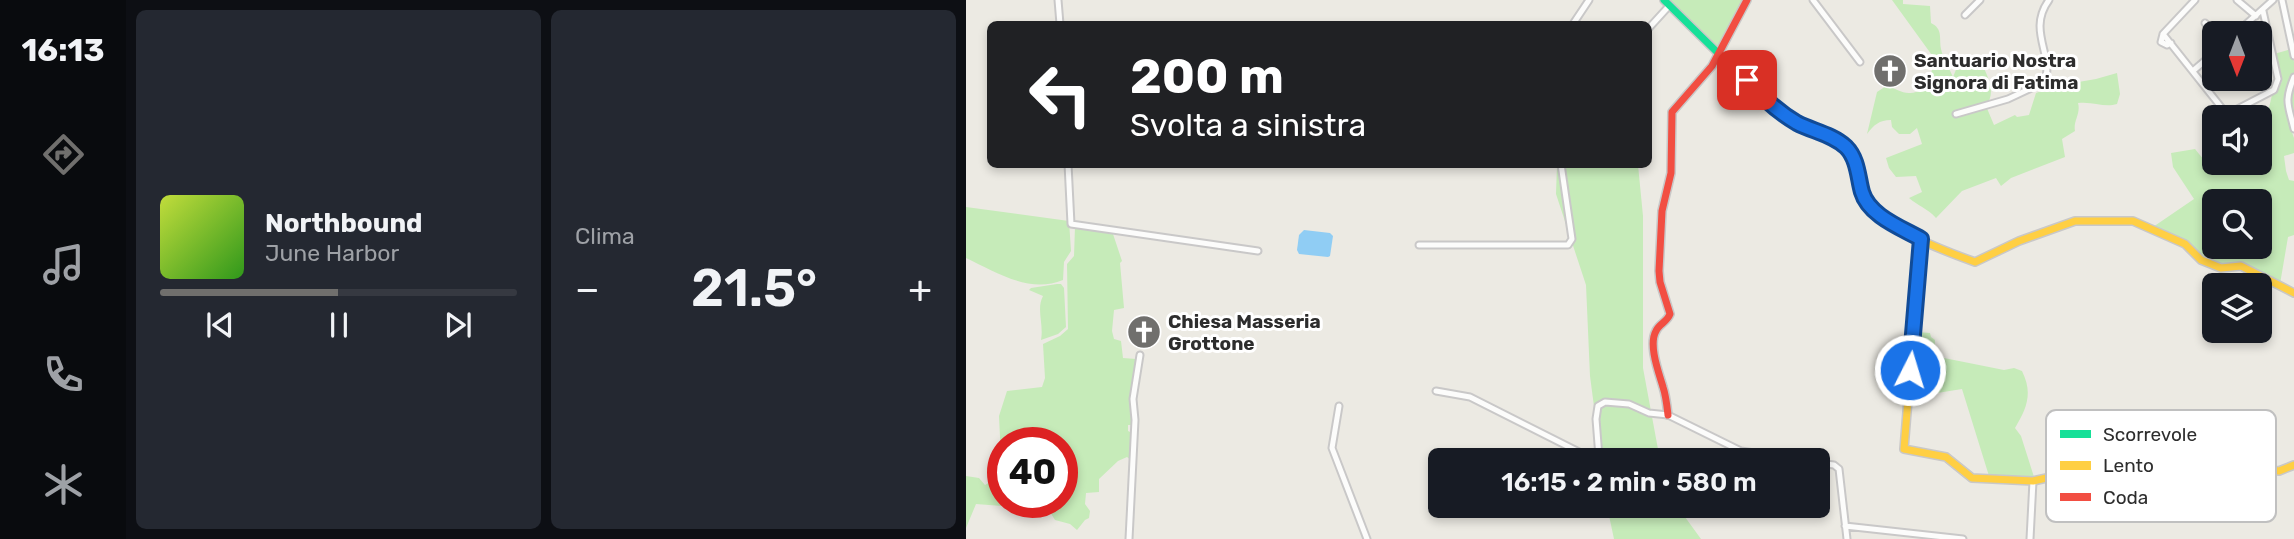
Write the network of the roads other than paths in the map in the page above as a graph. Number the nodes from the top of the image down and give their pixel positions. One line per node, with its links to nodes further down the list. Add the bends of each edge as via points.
1 (1058, 0): 15 (street)
2 (1589, 0): 16 (street)
3 (1747, 0): 19 (street)
4 (1813, 0): 21 (street)
5 (1980, 0): 13 (street)
6 (2049, 0): 27 (street, via 2039,36 2047,68 2044,82 2008,99)
7 (2195, 0): 23 (street, via 2163,34)
8 (2237, 0): 14 (street)
9 (2273, 0): 12 (street)
10 (2282, 0): 20 (street)
11 (1666, 3): 18 (street); 19 (street)
12 (2263, 11): 14 (street); 26 (street, via 2278,79 2274,90)
13 (1965, 15)
14 (2256, 16): 17 (street)
15 (1059, 21)
16 (1575, 21)
17 (2250, 21)
18 (1652, 23)
19 (1718, 50): 31 (street, via 1761,96 1796,122 1847,148 1859,171 1863,195 1881,216); 38 (street, via 1712,66 1671,115 1671,173 1662,211 1659,271 1670,314 1654,337)
20 (2294, 57)
21 (1860, 62)
22 (2202, 64): 23 (street)
23 (2194, 70): 25 (street)
24 (2294, 77): 28 (street, via 2287,103)
25 (2219, 105)
26 (2245, 105)
27 (1956, 114)
28 (2294, 129)
29 (1068, 168): 33 (street, via 1070,224)
30 (1562, 168): 32 (street, via 1572,239 1568,244)
31 (1921, 239): 34 (street, via 1975,262 2075,220 2133,220 2185,244 2201,260 2221,268 2241,266); 46 (street, via 1904,449 1946,457 1972,478)
32 (1419, 246)
33 (1258, 251)
34 (2294, 293)
35 (1140, 355): 48 (street, via 1133,399)
36 (1436, 391): 39 (street, via 1470,397)
37 (1339, 406): 49 (street, via 1332,448)
38 (1664, 415): 40 (street, via 1629,404 1600,403); 41 (street)
39 (1572, 448)
40 (1598, 448)
41 (1735, 448)
42 (1830, 464): 47 (street, via 1839,469)
43 (2294, 465): 44 (street)
44 (2276, 471)
45 (2046, 478): 46 (street)
46 (2033, 481): 52 (street)
47 (1845, 526): 50 (street); 51 (street)
48 (1129, 539)
49 (1367, 539)
50 (1847, 539)
51 (1963, 539)
52 (2030, 539)

